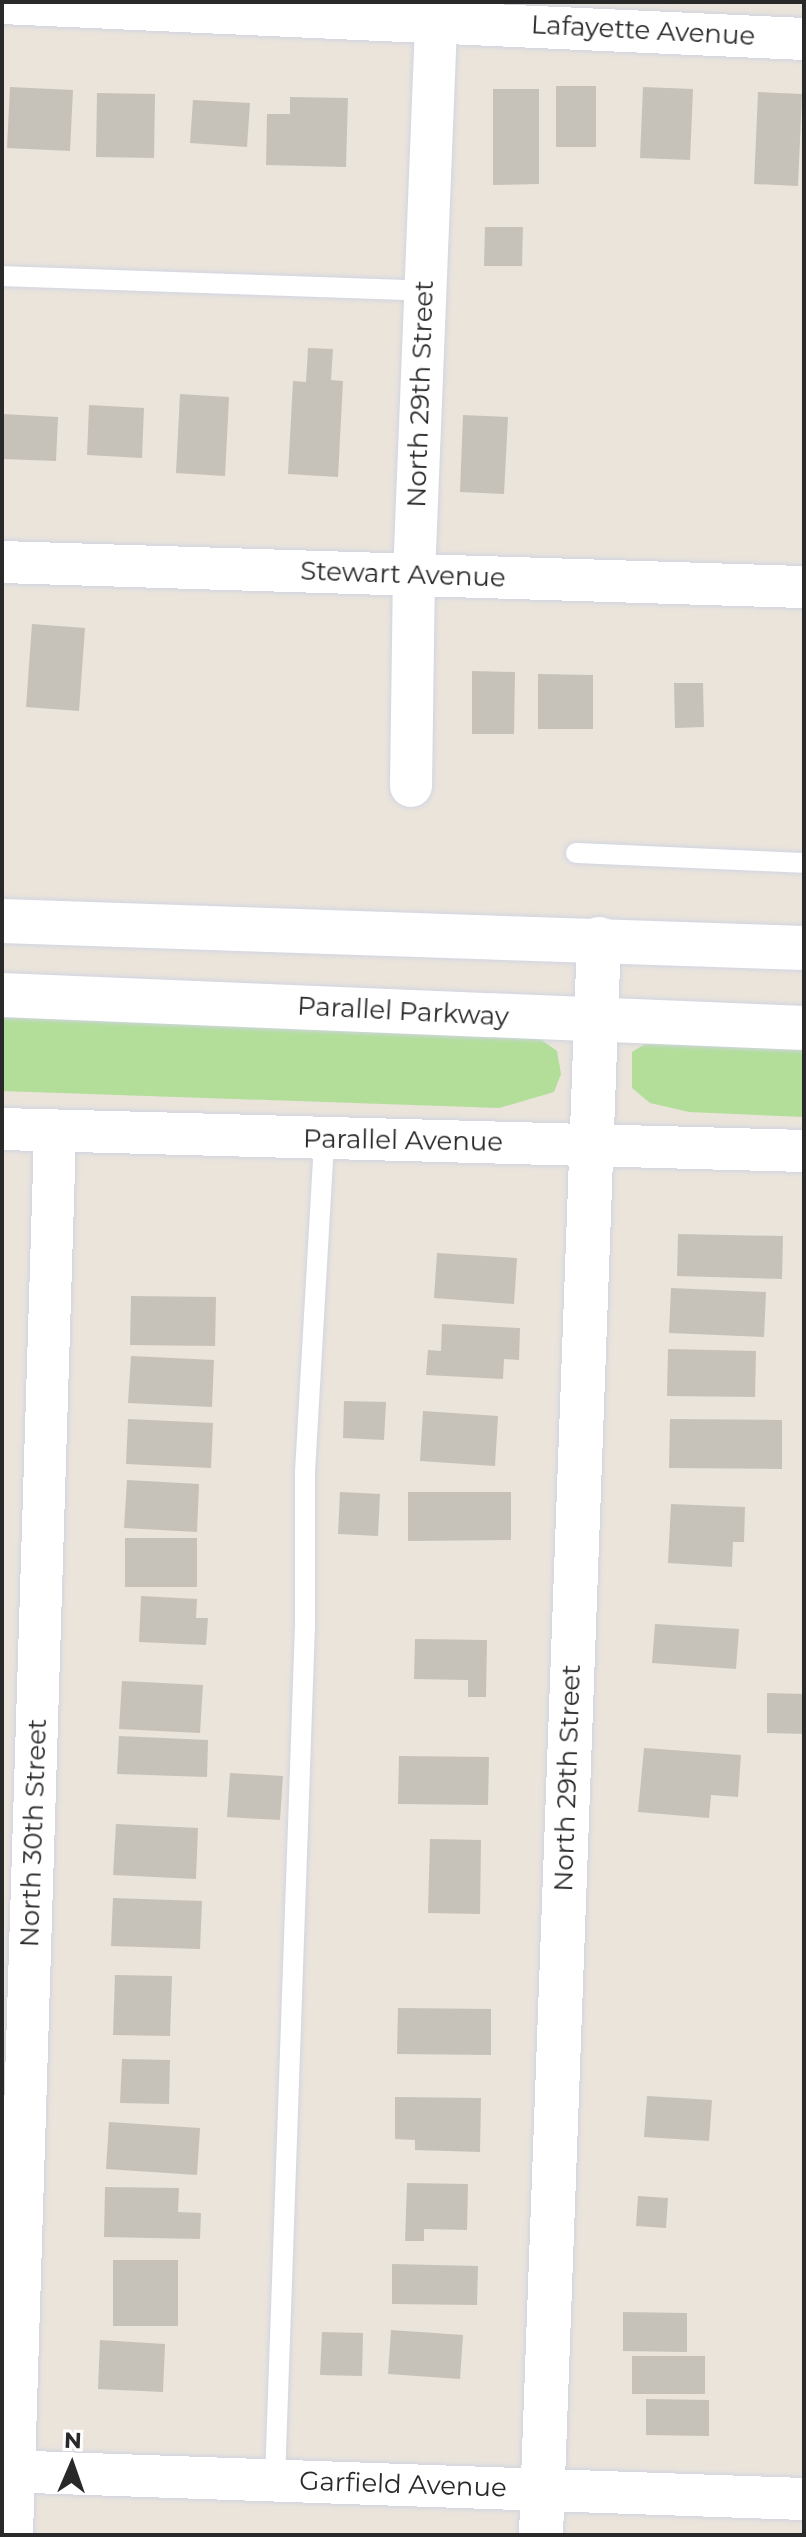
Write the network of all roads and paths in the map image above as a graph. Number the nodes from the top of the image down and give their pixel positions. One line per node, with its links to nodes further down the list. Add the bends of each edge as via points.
1 (2, 3): 2 (street, Lafayette Avenue)
2 (437, 12): 3 (street, Lafayette Avenue); 5 (street, North 29th Street)
3 (804, 39)
4 (2, 276): 5 (lane)
5 (425, 291): 7 (street, North 29th Street)
6 (2, 562): 7 (street, Stewart Avenue)
7 (414, 576): 8 (street, Stewart Avenue); 9 (street, North 29th Street)
8 (804, 587)
9 (411, 786)
10 (576, 853): 11 (lane)
11 (804, 863)
12 (2, 921): 13 (main road)
13 (599, 939): 14 (main road); 16 (main road, North 29th Street)
14 (804, 948)
15 (2, 995): 16 (main road, Parallel Parkway)
16 (596, 1021): 17 (main road, Parallel Parkway); 21 (main road, North 29th Street)
17 (804, 1028)
18 (2, 1129): 19 (street, Parallel Avenue)
19 (55, 1132): 20 (street, Parallel Avenue); 23 (street, North 30th Street)
20 (324, 1139): 21 (street, Parallel Avenue); 24 (lane, via 305,1472 305,1626)
21 (590, 1144): 22 (street, Parallel Avenue); 25 (main road, North 29th Street)
22 (804, 1151)
23 (8, 2471): 24 (street, Garfield Avenue); 27 (street, North 30th Street)
24 (275, 2480): 25 (street, Garfield Avenue)
25 (542, 2491): 26 (street, Garfield Avenue); 28 (main road, North 29th Street)
26 (804, 2499)
27 (12, 2535)
28 (541, 2535)

